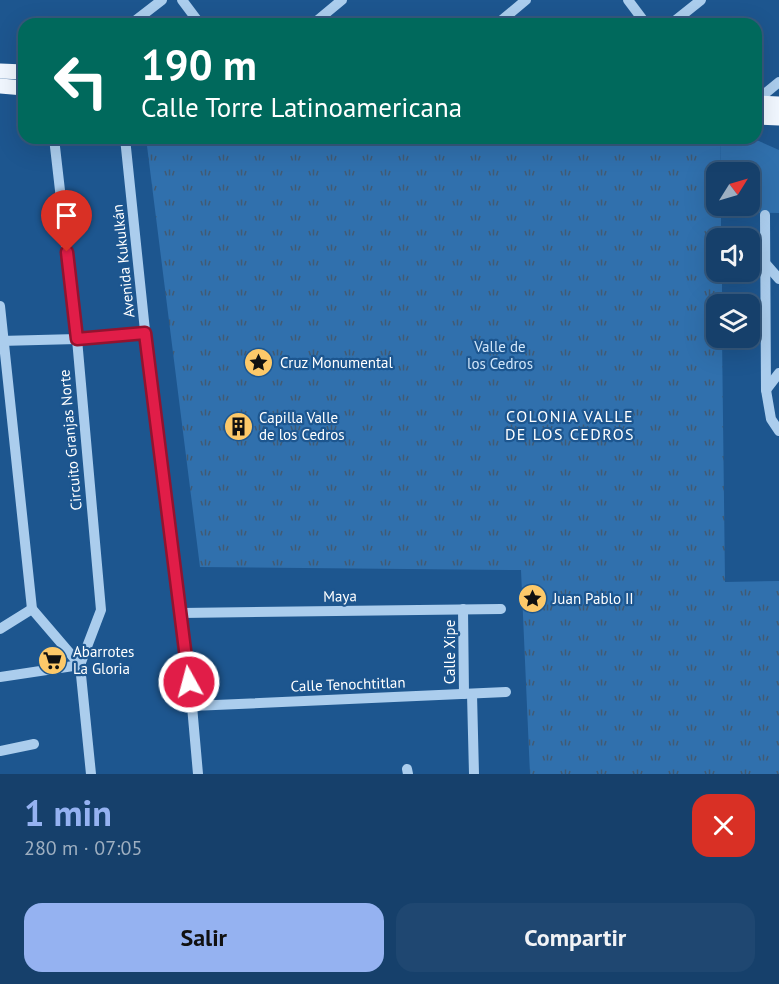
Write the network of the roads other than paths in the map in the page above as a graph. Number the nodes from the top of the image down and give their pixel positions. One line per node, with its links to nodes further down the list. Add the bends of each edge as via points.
1 (162, 0): 7 (street)
2 (182, 0): 8 (street)
3 (342, 0): 9 (street)
4 (526, 0): 10 (street)
5 (628, 0): 11 (street)
6 (701, 0): 12 (street)
7 (139, 18)
8 (196, 18)
9 (320, 18)
10 (504, 18)
11 (642, 18)
12 (678, 18)
13 (0, 71): 14 (main road)
14 (18, 72)
15 (779, 82): 18 (street)
16 (0, 86): 17 (main road)
17 (18, 87)
18 (762, 97)
19 (762, 103): 20 (main road)
20 (779, 104)
21 (762, 117): 22 (main road)
22 (779, 118)
23 (55, 144): 30 (street, Circuito Granjas Norte)
24 (127, 144): 29 (street, Avenida Kukulkán)
25 (765, 215): 26 (street)
26 (766, 264): 27 (street); 33 (street)
27 (779, 279)
28 (0, 306): 31 (street)
29 (145, 333): 30 (street); 38 (street, Avenida Kukulkán)
30 (77, 339): 31 (street); 40 (street, Circuito Granjas Norte, via 101,610)
31 (2, 341): 35 (street)
32 (779, 373): 33 (street)
33 (766, 390): 34 (street, via 771,419)
34 (779, 431)
35 (32, 609): 39 (street); 40 (street)
36 (463, 609): 37 (street, Maya); 38 (street, Maya); 43 (street, Calle Xipe)
37 (501, 609)
38 (181, 613): 44 (street, Avenida Kukulkán)
39 (0, 629)
40 (80, 665): 41 (street); 47 (street)
41 (0, 678)
42 (506, 692): 43 (street, Calle Tenochtitlan)
43 (468, 694): 44 (street, Calle Tenochtitlan); 49 (street, Calle Xipe)
44 (192, 706): 48 (street, Avenida Kukulkán)
45 (34, 744): 46 (street)
46 (0, 751)
47 (91, 774)
48 (198, 774)
49 (474, 774)

